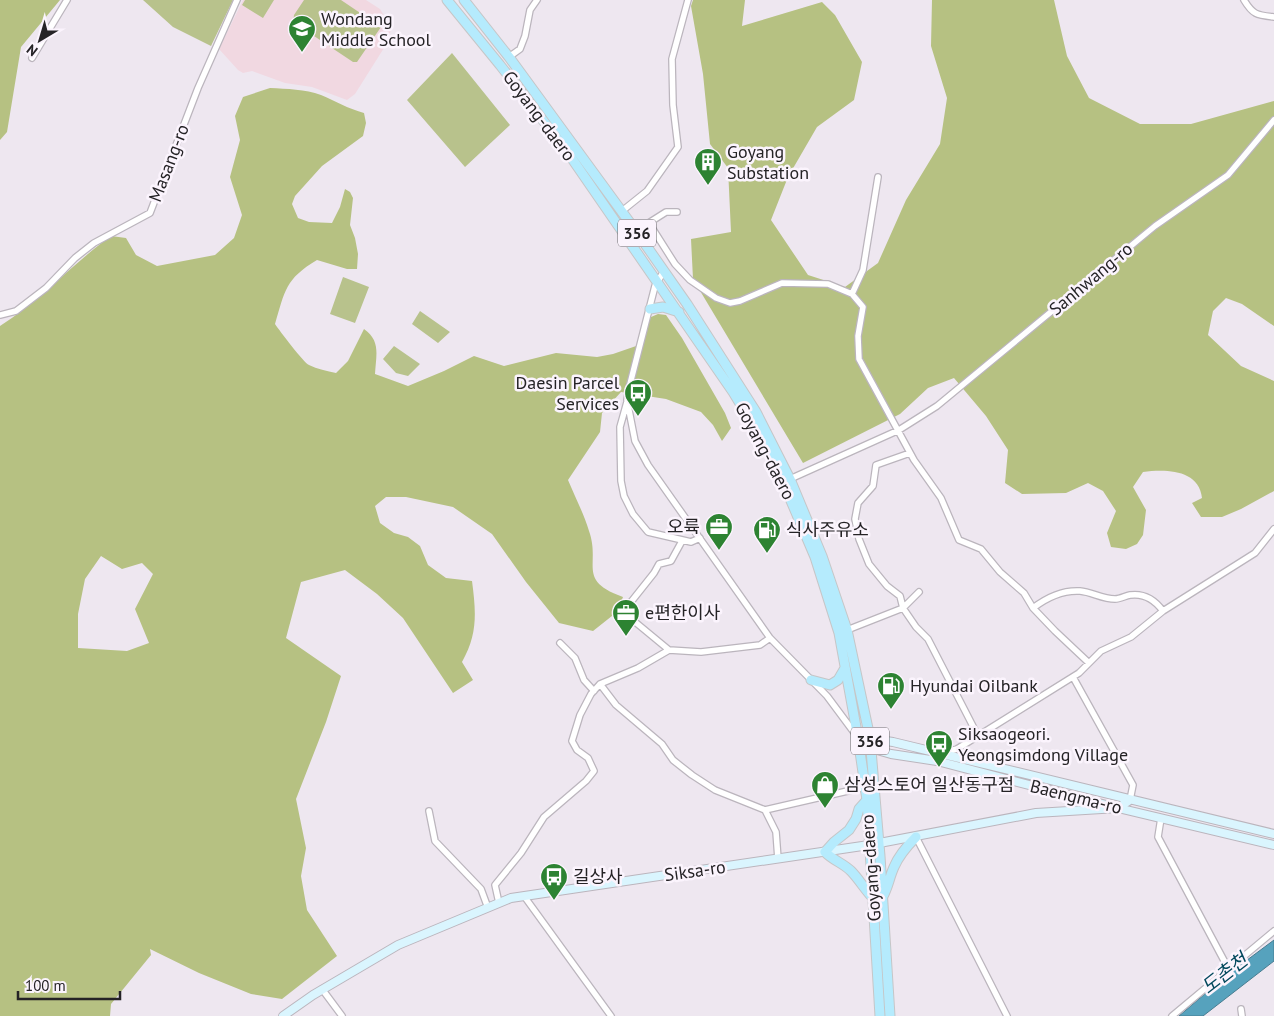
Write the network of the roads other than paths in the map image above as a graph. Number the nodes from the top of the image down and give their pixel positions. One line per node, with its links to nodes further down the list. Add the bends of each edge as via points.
1 (67, 0): 10 (street)
2 (237, 0): 22 (street, Masang-ro, via 198,88 150,213 94,243 16,311)
3 (447, 0): 18 (main road, Goyang-daero / 356, via 566,150)
4 (464, 0): 9 (main road, Goyang-daero / 356)
5 (537, 0): 9 (street, Goyang-daero, via 530,10 520,49)
6 (688, 0): 13 (street, via 672,59 678,146 647,192)
7 (1244, 0): 8 (street, via 1250,11)
8 (1274, 16)
9 (510, 57): 13 (main road, Goyang-daero / 356)
10 (32, 58)
11 (1274, 120): 24 (street, Sanhwang-ro, via 1228,175 1155,226 937,406)
12 (878, 177): 19 (street, via 863,270)
13 (622, 211): 16 (main road, Goyang-daero / 356)
14 (676, 212): 15 (street, via 666,212)
15 (649, 223): 16 (street); 19 (street, via 675,264 690,280 723,301 740,301 782,283 828,284)
16 (636, 231): 17 (main road, Goyang-daero / 356)
17 (664, 271): 18 (street); 26 (main road, Goyang-daero / 356, via 756,412)
18 (657, 282): 20 (street); 21 (main road, Goyang-daero / 356)
19 (852, 294): 24 (street, via 863,307 858,336 859,359)
20 (650, 309): 21 (main road, via 663,307); 23 (street)
21 (679, 312): 39 (main road, Goyang-daero / 356, via 733,392 783,482 815,556 839,633)
22 (0, 315)
23 (627, 400): 28 (street, via 635,441 648,465); 29 (street, via 620,427 624,496 648,532)
24 (898, 430): 25 (street); 26 (street, Sanhwang-ro)
25 (910, 453): 31 (street, via 876,465 873,486 858,503 855,519 869,564 900,596); 32 (street, via 941,498 959,540 982,549 1000,572 1024,593)
26 (790, 479): 34 (main road, Goyang-daero / 356, via 822,556)
27 (1274, 529): 33 (street, via 1254,553)
28 (700, 538): 29 (street); 35 (street)
29 (682, 541): 37 (street, via 671,561 659,564 623,612)
30 (920, 592): 31 (street)
31 (904, 608): 34 (street); 44 (street, via 928,639)
32 (1033, 608): 33 (street, via 1047,598 1081,591 1116,599 1144,595); 38 (street)
33 (1163, 611): 38 (street, via 1131,637 1101,650)
34 (847, 630): 46 (main road, Goyang-daero / 356)
35 (770, 638): 37 (street, via 760,645 701,652); 41 (street)
36 (560, 643): 43 (street, via 575,658 584,680)
37 (669, 650): 42 (street)
38 (1089, 663): 40 (street)
39 (845, 668): 41 (main road, via 838,680 830,685); 45 (main road, Goyang-daero / 356)
40 (1073, 677): 44 (street); 51 (street, via 1133,785)
41 (812, 680): 45 (street)
42 (600, 684): 43 (street); 54 (street, via 616,705 692,775 715,790)
43 (594, 691): 64 (street, via 580,715 572,741 577,750 588,758 594,771 544,817 495,886)
44 (978, 736): 48 (street, via 957,749)
45 (858, 738): 46 (street, Baengma-ro); 47 (street, Baengma-ro); 49 (main road, Goyang-daero / 356)
46 (870, 738): 47 (main road, Goyang-daero / 356); 48 (street, Baengma-ro)
47 (870, 748): 52 (street, Baengma-ro, via 937,761); 58 (main road, Goyang-daero / 356)
48 (940, 754): 51 (street, Baengma-ro)
49 (865, 787): 50 (main road, Goyang-daero / 356); 54 (street)
50 (867, 800): 58 (main road, Goyang-daero / 356); 60 (main road, via 849,830)
51 (1130, 800): 52 (street); 56 (street, Baengma-ro)
52 (1118, 808): 55 (street, Baengma-ro); 57 (street, Siksa-ro, via 1036,813)
53 (428, 810): 65 (street, via 435,841 481,889)
54 (764, 810): 61 (street, via 776,832)
55 (1161, 818): 59 (street, Baengma-ro); 67 (street, via 1158,837)
56 (1274, 834)
57 (916, 837): 58 (street, Siksa-ro); 63 (main road, via 899,858 887,890); 75 (street)
58 (874, 844): 60 (street, Siksa-ro); 63 (main road, Goyang-daero / 356)
59 (1274, 845)
60 (826, 852): 61 (street, Siksa-ro); 63 (main road, via 852,872 864,889)
61 (778, 859): 62 (street, Siksa-ro)
62 (524, 896): 64 (street, Siksa-ro); 72 (street)
63 (878, 899): 73 (main road, Goyang-daero / 356); 74 (main road, Goyang-daero / 356)
64 (499, 903): 65 (street, Siksa-ro)
65 (488, 908): 68 (street, Siksa-ro, via 398,946)
66 (1274, 931): 67 (street)
67 (1228, 968): 76 (street)
68 (322, 989): 70 (street, Siksa-ro); 71 (street)
69 (1241, 1009): 77 (street)
70 (283, 1016)
71 (342, 1016)
72 (612, 1016)
73 (880, 1016)
74 (890, 1016)
75 (1008, 1016)
76 (1172, 1016)
77 (1242, 1016)

